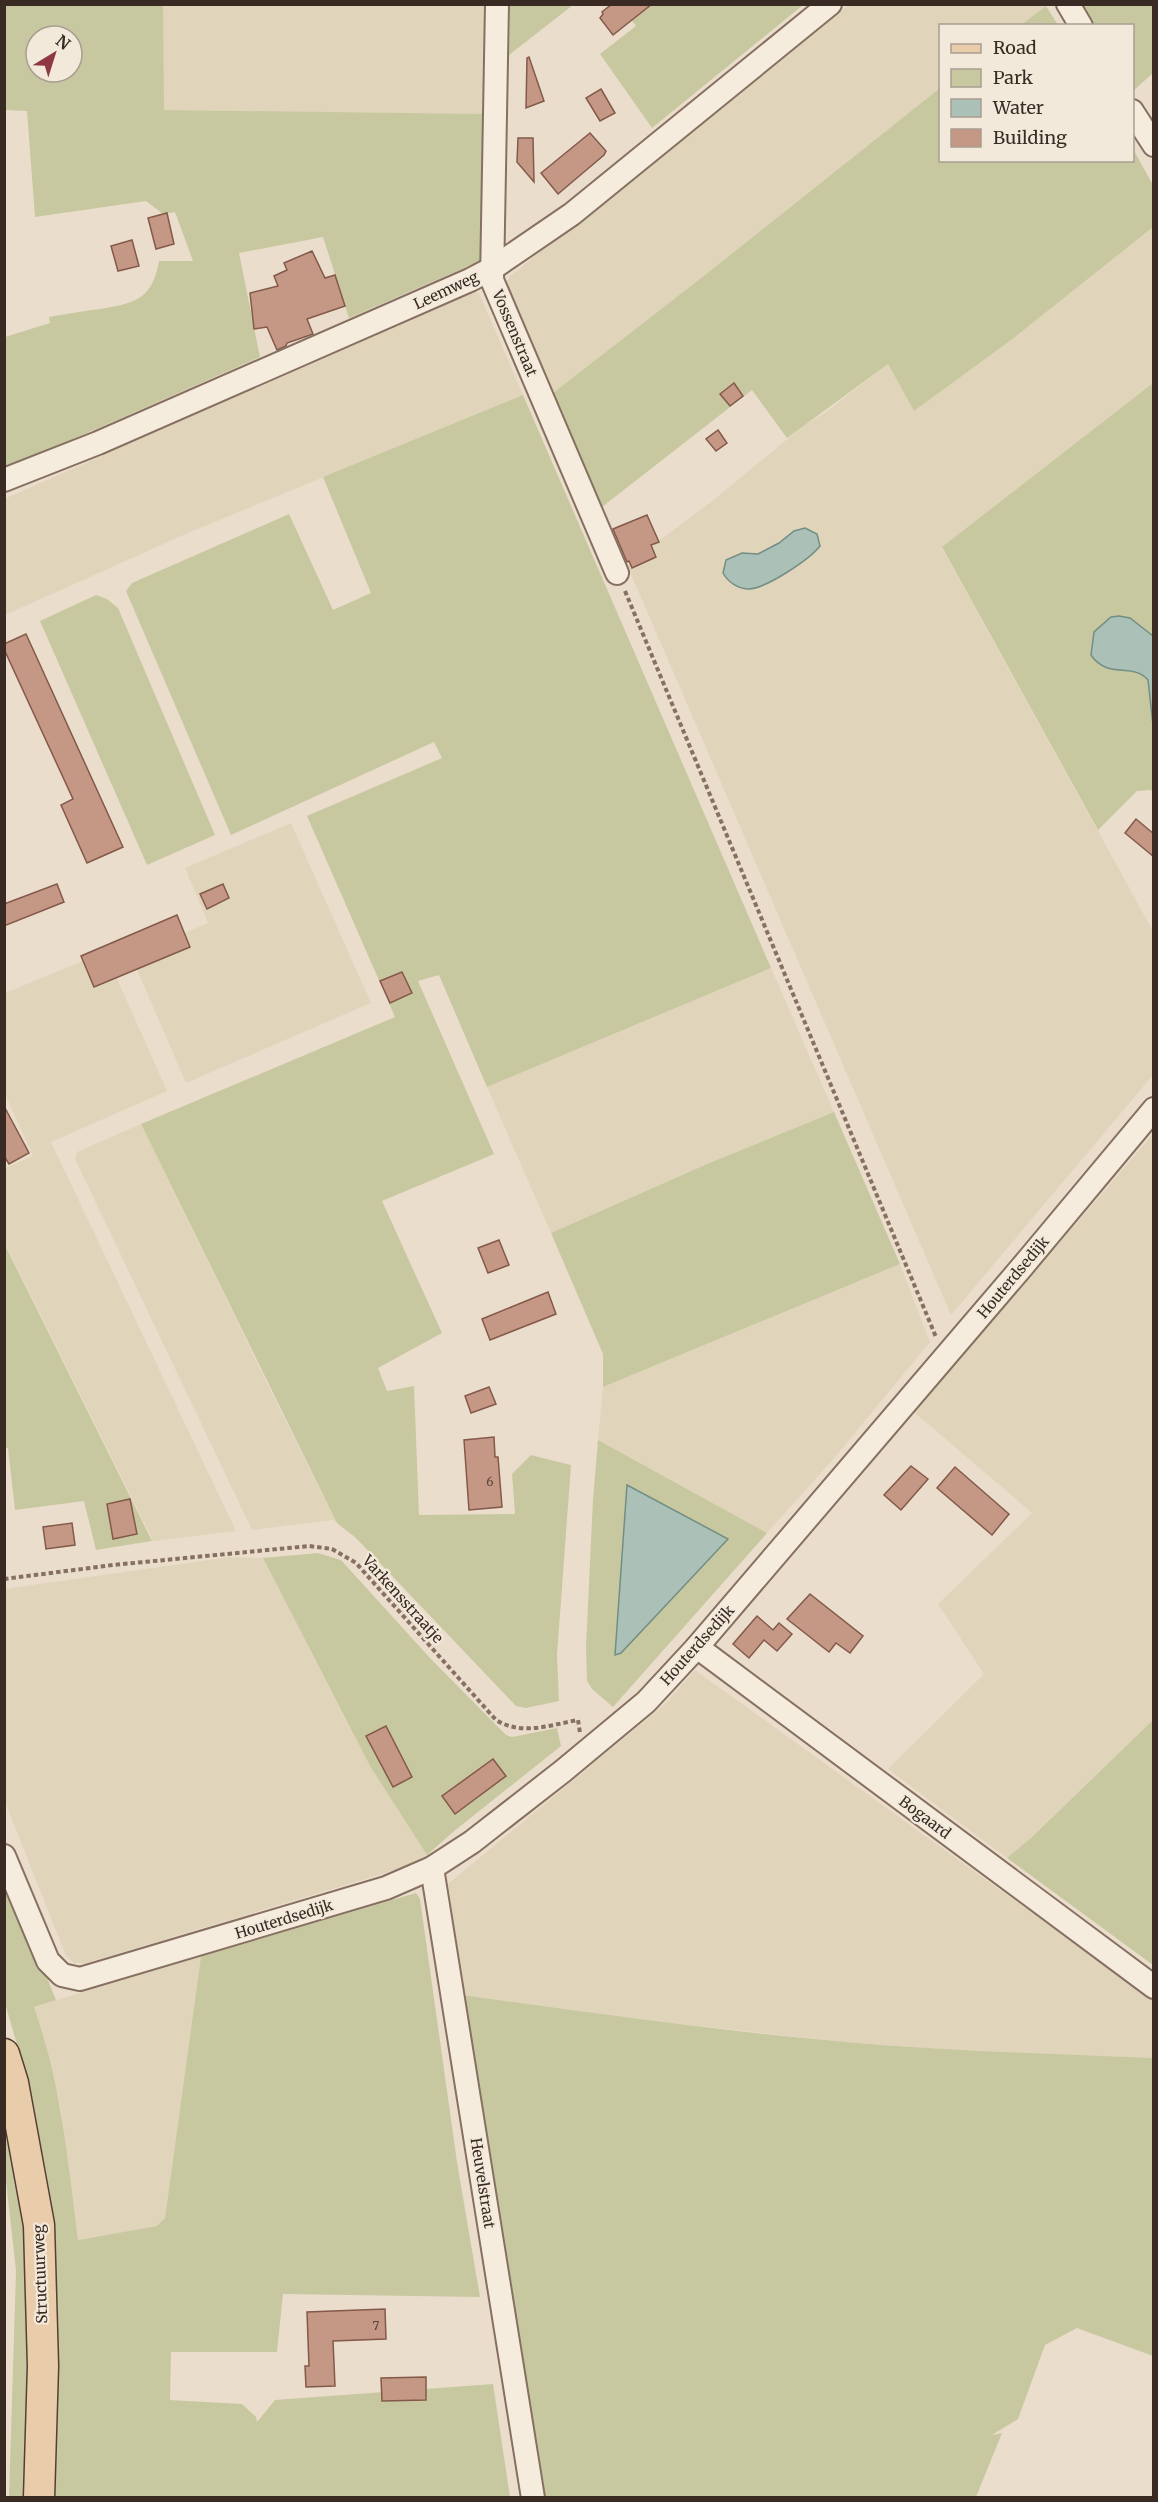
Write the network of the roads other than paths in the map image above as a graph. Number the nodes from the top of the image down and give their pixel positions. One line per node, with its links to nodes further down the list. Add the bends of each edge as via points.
1 (497, 4): 7 (street, Vossenstraat)
2 (831, 4): 7 (street, Leemweg, via 572,214)
3 (1068, 4): 4 (street)
4 (1080, 24)
5 (1134, 114): 6 (street)
6 (1154, 145)
7 (493, 268): 8 (street, Leemweg, via 98,443); 9 (street, Vossenstraat, via 492,280)
8 (4, 480)
9 (617, 573)
10 (1154, 1109): 11 (street, Houterdsedijk)
11 (697, 1647): 13 (street, Houterdsedijk, via 646,1702 472,1842); 14 (street, Bogaard)
12 (4, 1856): 13 (street, Houterdsedijk, via 51,1965 68,1977 80,1979 386,1888)
13 (432, 1868): 17 (street, Heuvelstraat)
14 (1154, 1987)
15 (4, 2054): 16 (main road, Structuurweg, via 13,2083 39,2225 43,2366)
16 (39, 2498)
17 (533, 2498)

